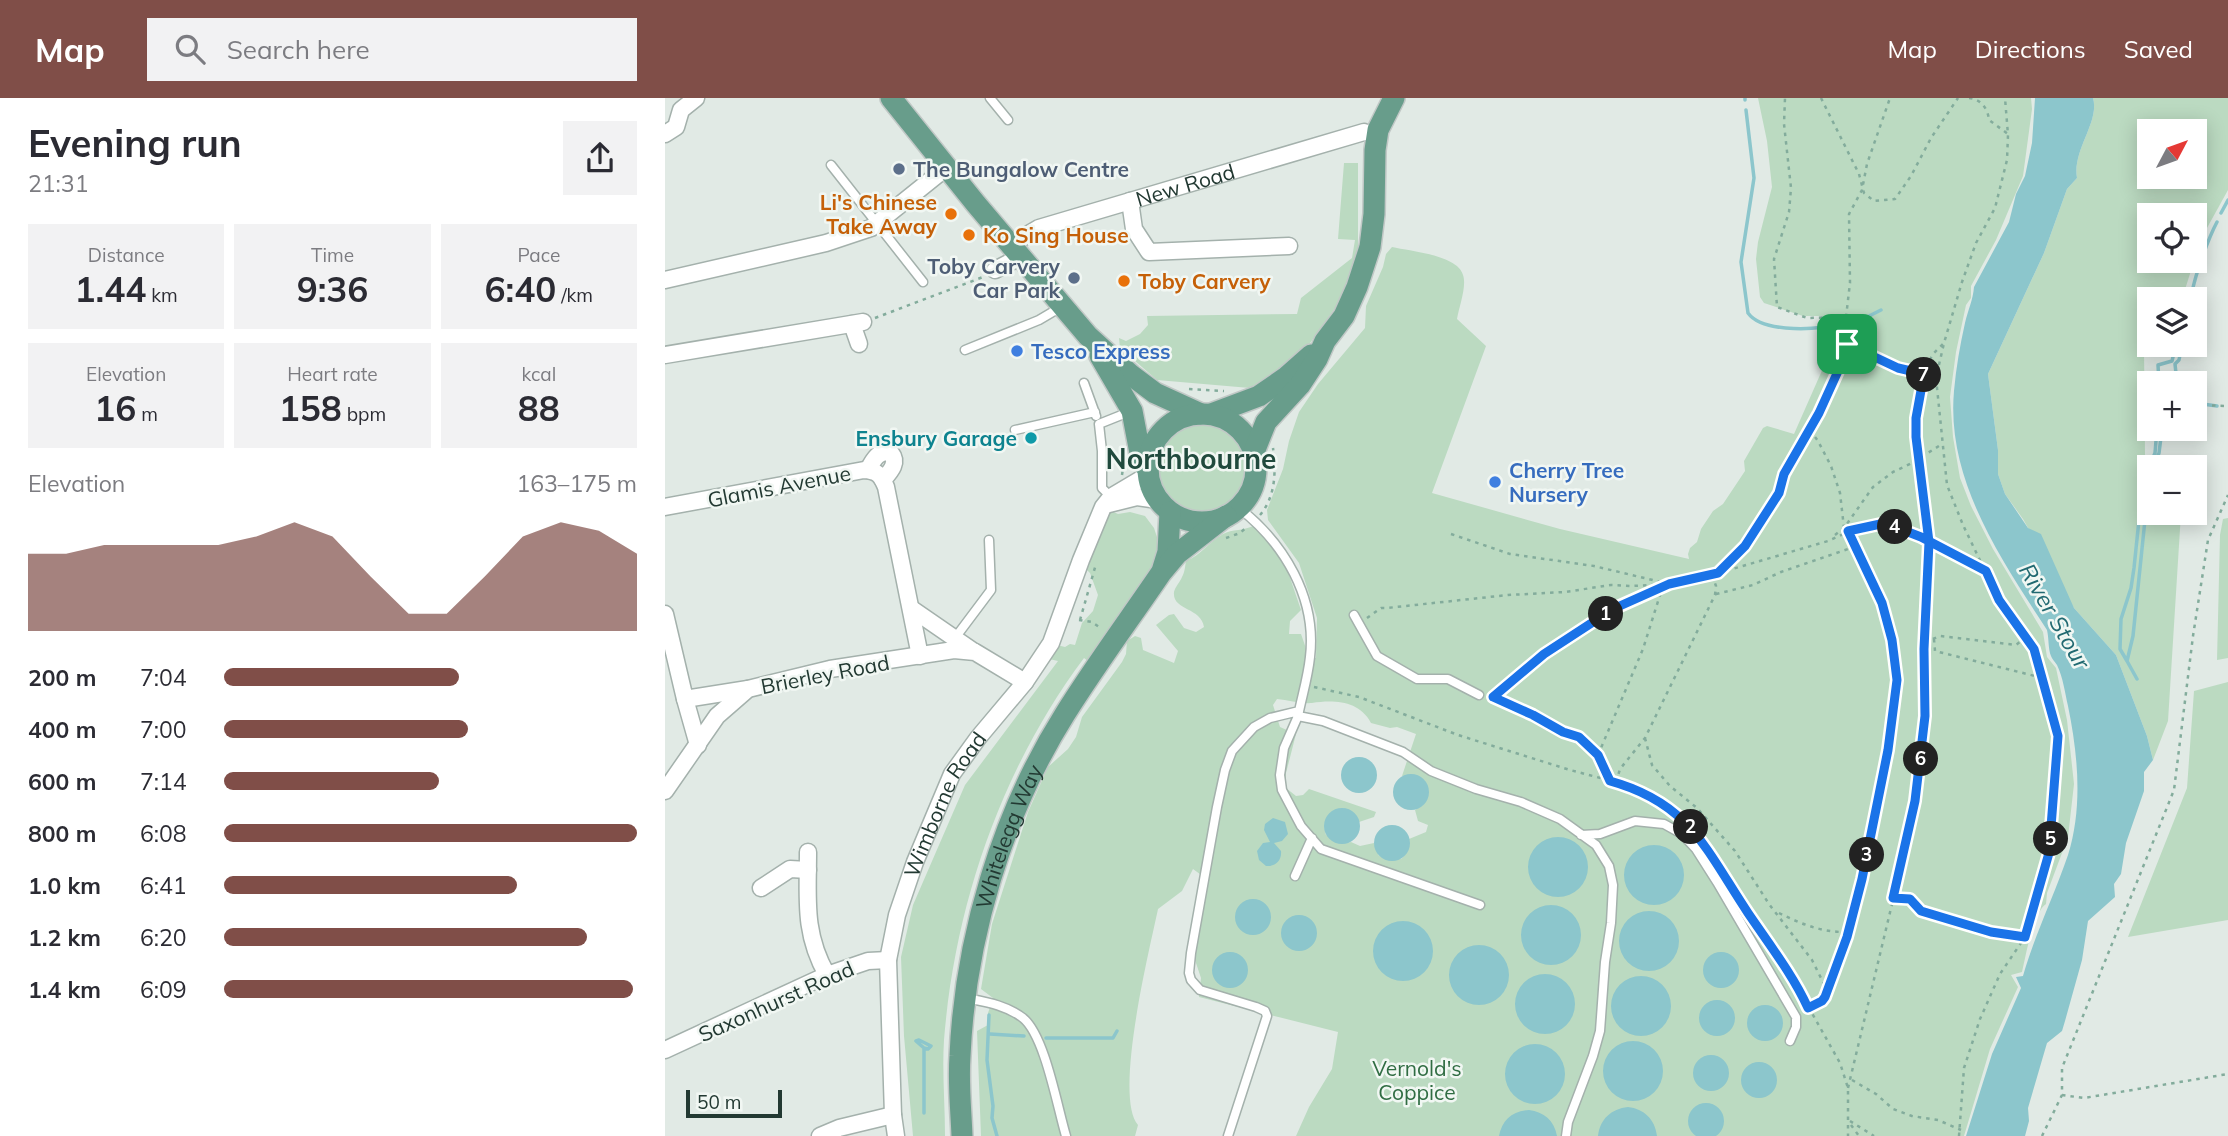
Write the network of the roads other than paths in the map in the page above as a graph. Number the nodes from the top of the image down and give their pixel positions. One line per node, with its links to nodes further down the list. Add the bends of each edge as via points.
1 (696, 98): 7 (street, via 681,110 676,127)
2 (891, 98): 9 (main road)
3 (990, 98): 5 (lane)
4 (1394, 98): 19 (main road, via 1378,130 1370,247 1344,316)
5 (1008, 120)
6 (1364, 132): 10 (street, New Road)
7 (665, 134)
8 (831, 165): 11 (lane)
9 (947, 167): 11 (street); 13 (main road)
10 (1130, 201): 12 (street, via 1134,229 1149,252); 13 (street, New Road, via 1039,228)
11 (876, 225): 15 (street, via 826,243); 16 (lane)
12 (1289, 246)
13 (1015, 251): 14 (street); 17 (main road)
14 (995, 270)
15 (665, 280)
16 (923, 282)
17 (1063, 306): 18 (main road); 21 (lane)
18 (1088, 336): 24 (main road); 26 (main road, via 1155,393)
19 (1325, 341): 26 (main road, via 1259,396); 29 (main road, via 1300,385 1262,428)
20 (860, 347): 22 (street, via 858,323)
21 (965, 350)
22 (665, 355)
23 (1084, 383): 25 (lane)
24 (1132, 411): 27 (lane); 31 (main road)
25 (1095, 412): 27 (lane); 28 (lane)
26 (1206, 414): 29 (main road, via 1237,427); 31 (main road, via 1177,420 1158,435)
27 (1099, 424): 33 (lane, via 1102,488)
28 (1015, 430)
29 (1254, 452): 36 (main road, via 1254,482)
30 (868, 470): 32 (street, Glamis Avenue); 32 (street, via 880,454 891,453 894,466); 35 (street, Glamis Avenue)
31 (1148, 473): 33 (street); 34 (main road)
32 (884, 481): 39 (street, Glamis Avenue)
33 (1112, 498): 34 (street, via 1137,497); 45 (street, Wimborne Road, via 1081,560 1051,643)
34 (1164, 506): 36 (main road, via 1183,519 1198,522); 38 (main road, Whitelegg Way, via 1168,552)
35 (665, 507)
36 (1240, 515): 38 (main road, Whitelegg Way, via 1178,554); 49 (lane, via 1284,553 1298,580 1311,626 1311,657)
37 (989, 540): 42 (lane, via 991,590)
38 (1161, 573): 63 (main road, Whitelegg Way, via 1065,715 1023,793 981,918)
39 (912, 609): 42 (street); 44 (street, Glamis Avenue)
40 (665, 614): 48 (street)
41 (1354, 615): 47 (lane, via 1377,656 1417,678 1448,679)
42 (955, 638): 43 (street)
43 (975, 652): 44 (street, Brierley Road, via 954,650); 45 (street)
44 (920, 656): 46 (street, Brierley Road, via 830,669)
45 (1025, 682): 61 (street, Wimborne Road, via 952,774 915,862)
46 (748, 689): 48 (street); 50 (street, Brierley Road, via 717,716)
47 (1479, 695)
48 (685, 699): 50 (street)
49 (1299, 713): 53 (lane, via 1403,752 1431,771 1521,802 1560,819); 54 (lane, via 1284,748 1280,775 1282,790); 71 (lane, via 1270,718 1254,727 1232,751 1199,904 1191,980 1200,990 1256,1007 1267,1016)
50 (698, 745): 51 (street, Brierley Road)
51 (665, 791)
52 (1609, 830): 53 (lane); 56 (lane); 64 (lane, via 1635,821 1664,824 1696,849 1796,1017)
53 (1581, 835): 56 (lane)
54 (1312, 838): 58 (lane); 60 (lane, via 1321,849)
55 (808, 852): 57 (street)
56 (1601, 855): 72 (lane, via 1613,886 1600,1031)
57 (808, 870): 59 (street, via 790,869); 62 (street, via 809,932)
58 (1296, 876)
59 (761, 888)
60 (1480, 905)
61 (888, 960): 62 (street, Saxonhurst Road, via 868,961); 66 (street, Wimborne Road)
62 (827, 975): 65 (street, Saxonhurst Road)
63 (966, 998): 69 (main road, Whitelegg Way, via 960,1057); 70 (lane, via 1011,1011 1039,1038)
64 (1790, 1041)
65 (665, 1050)
66 (893, 1115): 67 (street); 68 (street, Wimborne Road)
67 (824, 1135)
68 (896, 1136)
69 (962, 1136)
70 (1066, 1136)
71 (1228, 1136)
72 (1566, 1136)

